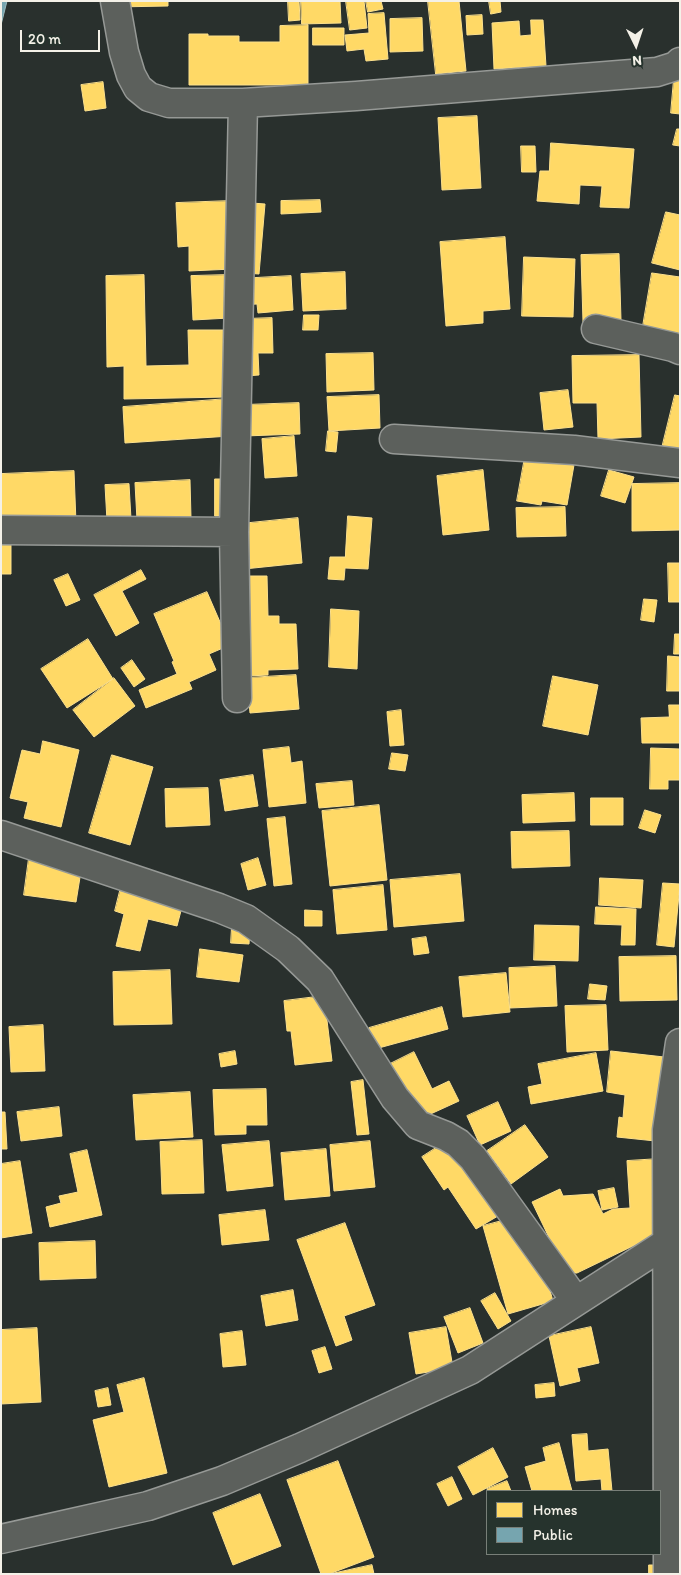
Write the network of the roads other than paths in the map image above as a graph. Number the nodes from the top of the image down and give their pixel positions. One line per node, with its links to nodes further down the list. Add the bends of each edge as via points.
1 (115, 1): 3 (street, via 131,75 138,88 149,97 169,104)
2 (680, 62): 3 (street, via 657,72)
3 (243, 103): 9 (street)
4 (596, 328): 5 (street)
5 (680, 350)
6 (394, 439): 7 (street, via 574,450)
7 (680, 463)
8 (1, 530): 9 (street)
9 (234, 532): 10 (street)
10 (237, 698)
11 (1, 835): 15 (street, via 219,908 246,919 288,949 320,980 395,1098 418,1126 446,1136 473,1158)
12 (680, 1043): 13 (street)
13 (673, 1130): 14 (street)
14 (668, 1242): 15 (street); 16 (street)
15 (576, 1301): 17 (street, via 470,1370 222,1481 148,1506)
16 (674, 1517): 18 (street)
17 (5, 1532)
18 (668, 1574)

